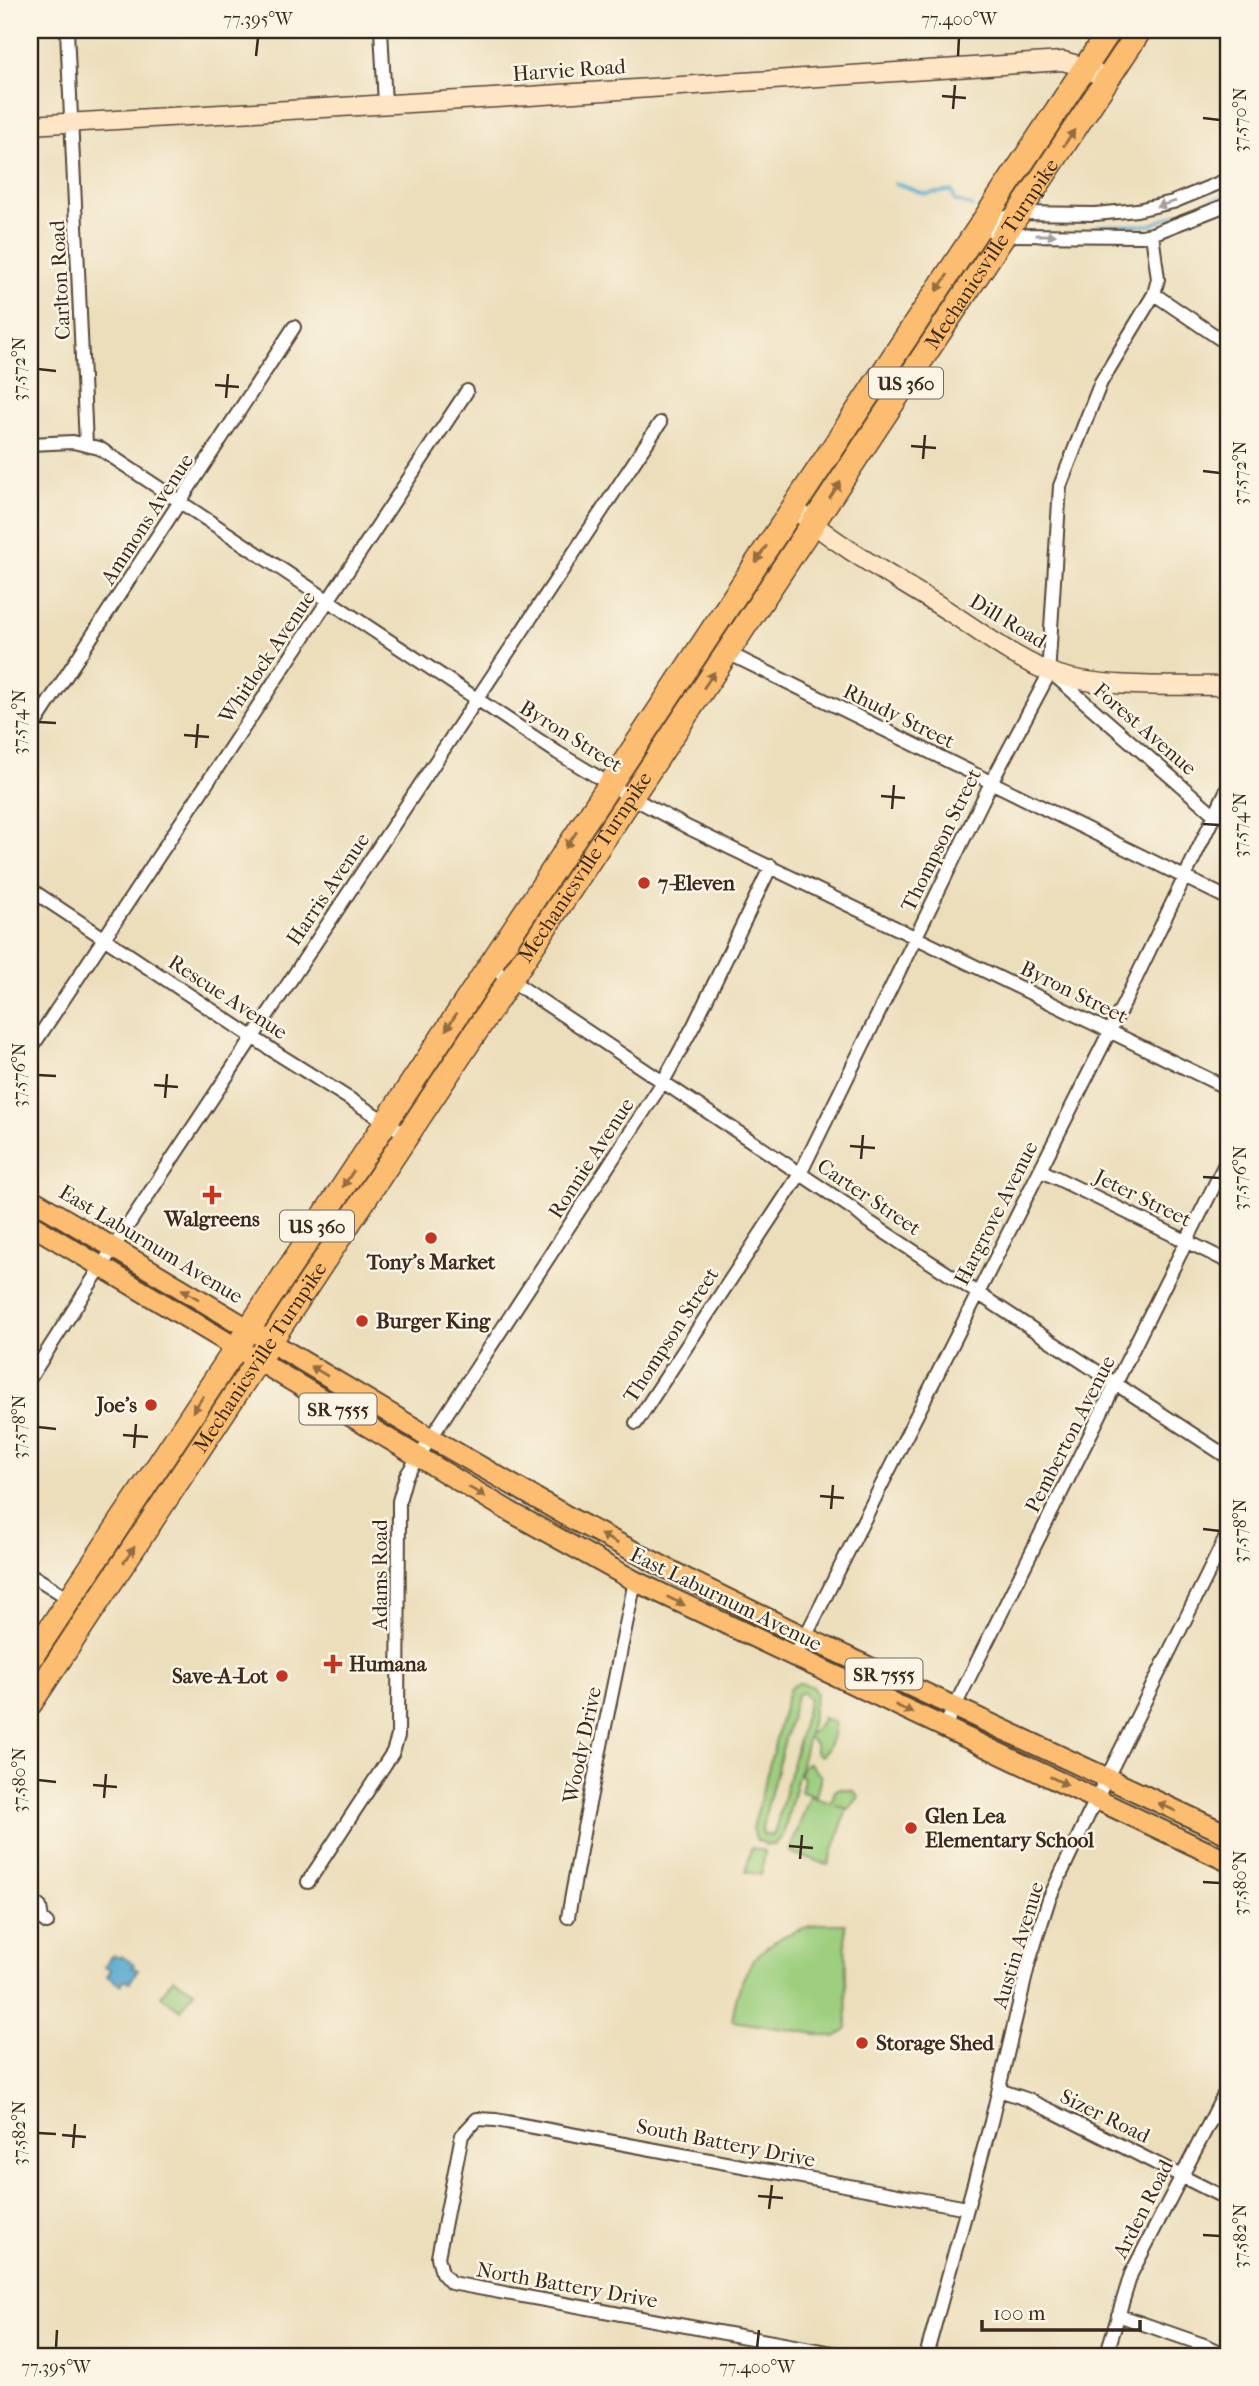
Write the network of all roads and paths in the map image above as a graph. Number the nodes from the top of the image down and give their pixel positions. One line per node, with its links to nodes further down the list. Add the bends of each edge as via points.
1 (67, 30): 8 (street, Carlton Road)
2 (381, 30): 7 (street)
3 (1110, 30): 5 (highway, Mechanicsville Turnpike / US 360)
4 (1140, 30): 6 (highway, Mechanicsville Turnpike / US 360)
5 (1085, 67): 6 (street, Harvie Road); 7 (street, Harvie Road, via 1063,61); 13 (highway, Mechanicsville Turnpike / US 360)
6 (1107, 80): 12 (highway, Mechanicsville Turnpike / US 360, one-way to 6)
7 (385, 104): 8 (street, Harvie Road)
8 (73, 123): 9 (street, Harvie Road); 22 (street, Carlton Road)
9 (30, 125)
10 (1229, 179): 12 (street, one-way to 12, via 1172,202 1137,210)
11 (1229, 204): 14 (street)
12 (1019, 213): 13 (street); 15 (highway, Mechanicsville Turnpike / US 360)
13 (979, 226): 15 (street); 24 (highway, Mechanicsville Turnpike / US 360, one-way to 24)
14 (1152, 234): 15 (street, one-way to 14); 16 (street, Thompson Street, via 1158,279)
15 (1004, 235): 25 (highway, Mechanicsville Turnpike / US 360, one-way to 15)
16 (1154, 294): 18 (street); 29 (street, Thompson Street, via 1101,382 1060,486)
17 (294, 327): 23 (street, Ammons Avenue)
18 (1229, 345)
19 (467, 391): 26 (street, Whitlock Avenue)
20 (660, 423): 31 (street, Harris Avenue)
21 (30, 444): 22 (street, Byron Street)
22 (86, 444): 23 (street, Byron Street)
23 (181, 503): 26 (street, Byron Street); 32 (street, Ammons Avenue)
24 (793, 507): 25 (street, Dill Road); 27 (highway, Mechanicsville Turnpike / US 360, one-way to 27)
25 (813, 524): 28 (highway, Mechanicsville Turnpike / US 360); 29 (street, Dill Road, via 999,644)
26 (328, 600): 31 (street, Byron Street); 43 (street, Whitlock Avenue)
27 (704, 640): 28 (street, Rhudy Street); 34 (highway, Mechanicsville Turnpike / US 360)
28 (727, 653): 33 (street, Rhudy Street); 36 (highway, Mechanicsville Turnpike / US 360, one-way to 28)
29 (1049, 671): 30 (street, Dill Road, via 1112,682); 33 (street, Thompson Street); 37 (street, Forest Avenue)
30 (1229, 686)
31 (477, 699): 34 (street, Byron Street); 47 (street, Harris Avenue)
32 (30, 731)
33 (991, 783): 39 (street, Rhudy Street); 42 (street, Thompson Street)
34 (609, 784): 36 (street, Byron Street); 44 (highway, Mechanicsville Turnpike / US 360, one-way to 44)
35 (1229, 785): 37 (street, Hargrove Avenue)
36 (631, 797): 38 (street, Byron Street); 45 (highway, Mechanicsville Turnpike / US 360)
37 (1216, 816): 39 (street, Hargrove Avenue)
38 (771, 866): 42 (street, Byron Street); 49 (street, Ronnie Avenue)
39 (1185, 877): 41 (street, Rhudy Street); 46 (street, Hargrove Avenue)
40 (30, 889): 43 (street, Rescue Avenue)
41 (1229, 899)
42 (915, 936): 46 (street, Byron Street); 55 (street, Thompson Street)
43 (104, 938): 47 (street, Rescue Avenue); 48 (street, Whitlock Avenue)
44 (488, 965): 45 (street, Carter Street); 51 (highway, Mechanicsville Turnpike / US 360, one-way to 51)
45 (510, 980): 49 (street, Carter Street); 52 (highway, Mechanicsville Turnpike / US 360)
46 (1109, 1031): 50 (street, Byron Street); 54 (street, Hargrove Avenue)
47 (253, 1037): 51 (street, Rescue Avenue); 59 (street, Harris Avenue)
48 (30, 1050)
49 (663, 1082): 55 (street, Carter Street); 69 (street, Ronnie Avenue)
50 (1229, 1089)
51 (385, 1122): 52 (street, Rescue Avenue); 63 (highway, Mechanicsville Turnpike / US 360, one-way to 63)
52 (407, 1135): 64 (highway, Mechanicsville Turnpike / US 360)
53 (1229, 1156): 58 (street, Pemberton Avenue)
54 (1040, 1170): 58 (street, Jeter Street); 62 (street, Hargrove Avenue)
55 (800, 1174): 62 (street, Carter Street); 68 (street, Thompson Street)
56 (30, 1198): 59 (main road, East Laburnum Avenue)
57 (30, 1224): 61 (main road, East Laburnum Avenue)
58 (1186, 1241): 60 (street, Jeter Street); 67 (street, Pemberton Avenue)
59 (113, 1248): 61 (street, Harris Avenue); 63 (main road, East Laburnum Avenue, one-way to 59)
60 (1229, 1262)
61 (101, 1266): 63 (main road, East Laburnum Avenue, via 182,1314); 66 (street, Harris Avenue)
62 (977, 1292): 67 (street, Carter Street); 77 (street, Hargrove Avenue)
63 (242, 1338): 64 (main road, East Laburnum Avenue); 65 (main road, East Laburnum Avenue); 75 (highway, Mechanicsville Turnpike / US 360, one-way to 75)
64 (270, 1342): 65 (highway, Mechanicsville Turnpike / US 360); 69 (main road, East Laburnum Avenue / SR 7555, one-way to 64)
65 (257, 1361): 70 (main road, East Laburnum Avenue / SR 7555); 76 (highway, Mechanicsville Turnpike / US 360, one-way to 65)
66 (30, 1378)
67 (1116, 1383): 71 (street, Carter Street); 81 (street, Pemberton Avenue)
68 (636, 1423)
69 (431, 1438): 70 (street, Ronnie Avenue); 77 (main road, East Laburnum Avenue / SR 7555, one-way to 69, via 572,1519)
70 (418, 1457): 74 (main road, East Laburnum Avenue / SR 7555, one-way to 74); 87 (street, Adams Road, via 399,1501 398,1736 393,1752)
71 (1229, 1458)
72 (1229, 1531): 83 (street, Austin Avenue)
73 (30, 1574): 75 (street)
74 (635, 1581): 78 (main road, East Laburnum Avenue / SR 7555, one-way to 78); 89 (street, Woody Drive)
75 (71, 1599): 76 (street); 79 (highway, Mechanicsville Turnpike / US 360)
76 (91, 1612): 80 (highway, Mechanicsville Turnpike / US 360)
77 (805, 1637): 78 (street, Hargrove Avenue); 81 (main road, East Laburnum Avenue / SR 7555)
78 (794, 1657): 82 (main road, East Laburnum Avenue / SR 7555, one-way to 82)
79 (30, 1659)
80 (30, 1704)
81 (954, 1707): 82 (street, Pemberton Avenue); 83 (main road, East Laburnum Avenue / SR 7555)
82 (944, 1728): 84 (main road, East Laburnum Avenue / SR 7555, one-way to 84)
83 (1106, 1779): 84 (street, Austin Avenue); 85 (main road, East Laburnum Avenue / SR 7555, one-way to 83)
84 (1096, 1799): 86 (main road, East Laburnum Avenue / SR 7555); 92 (street, Austin Avenue, via 1038,1928)
85 (1229, 1835)
86 (1229, 1861)
87 (308, 1882)
88 (30, 1900): 90 (street, via 40,1907)
89 (568, 1917)
90 (40, 1921)
91 (1229, 2085): 94 (street, Arden Road)
92 (999, 2090): 94 (street, Sizer Road); 96 (street, Austin Avenue)
93 (477, 2119): 96 (street, South Battery Drive); 98 (street, North Battery Drive, via 462,2136 438,2257 442,2273 451,2283)
94 (1181, 2175): 95 (street, Sizer Road); 97 (street, Arden Road, via 1131,2274)
95 (1229, 2200)
96 (967, 2208): 99 (street, Austin Avenue)
97 (1118, 2315): 100 (street, Arden Road); 101 (street)
98 (849, 2356)
99 (926, 2356)
100 (1106, 2356)
101 (1227, 2356)

